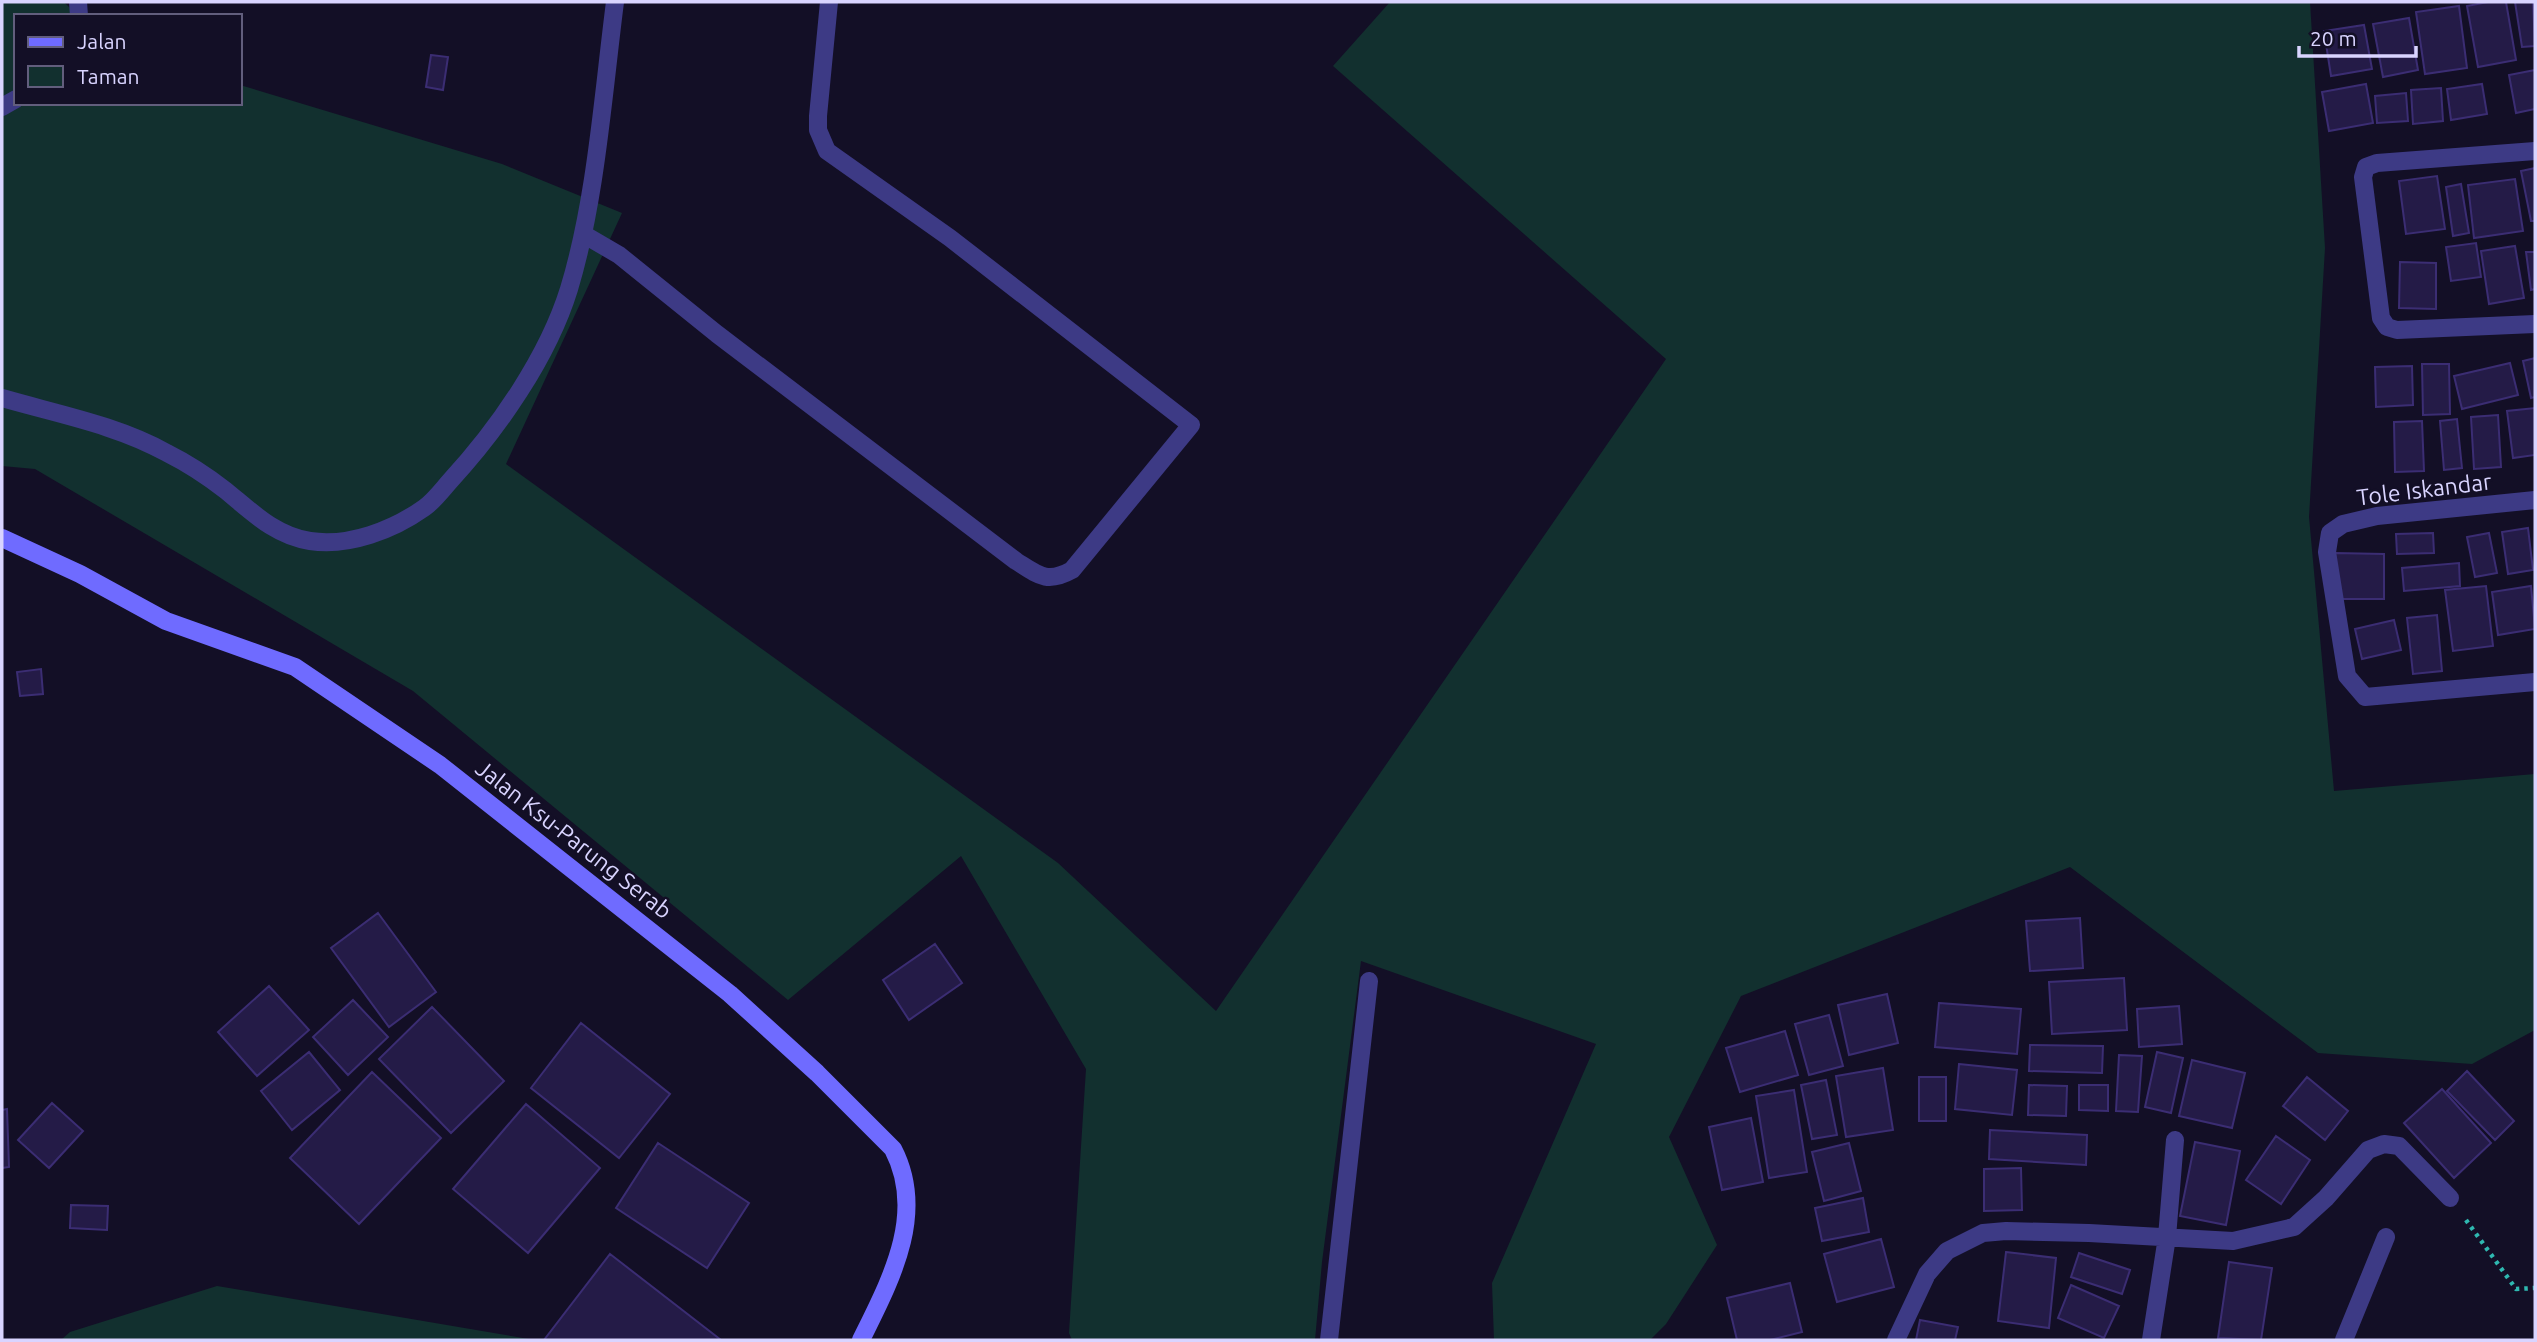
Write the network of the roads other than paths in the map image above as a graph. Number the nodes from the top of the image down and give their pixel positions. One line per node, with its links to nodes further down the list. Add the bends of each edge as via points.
1 (615, 2): 4 (street)
2 (829, 2): 4 (street, via 817,116 827,151 950,238 1191,425 1072,570 1051,578 1016,561 619,255)
3 (2535, 151): 5 (street, via 2377,163 2366,167 2363,177 2381,318 2387,327)
4 (583, 233): 6 (street, via 568,291 541,354 466,464 427,506 406,520 360,538 338,542 286,536 167,452 85,421)
5 (2535, 324)
6 (2, 398)
7 (2535, 500): 9 (street, Tole Iskandar, via 2377,516 2343,524 2330,533 2327,552 2347,676 2365,697)
8 (2, 538): 15 (street, Jalan Ksu-Parung Serab, via 166,621 295,667 451,773 730,994 817,1073 893,1149 904,1176 908,1215 890,1281)
9 (2535, 682)
10 (1369, 981): 16 (street)
11 (2175, 1140): 13 (street)
12 (2450, 1198): 13 (street, via 2399,1146 2384,1144 2368,1150 2294,1227 2233,1241)
13 (2166, 1237): 17 (street, via 1983,1233 1947,1251 1927,1274); 18 (street)
14 (2386, 1237): 19 (street)
15 (860, 1340)
16 (1329, 1340)
17 (1896, 1340)
18 (2151, 1340)
19 (2344, 1340)

